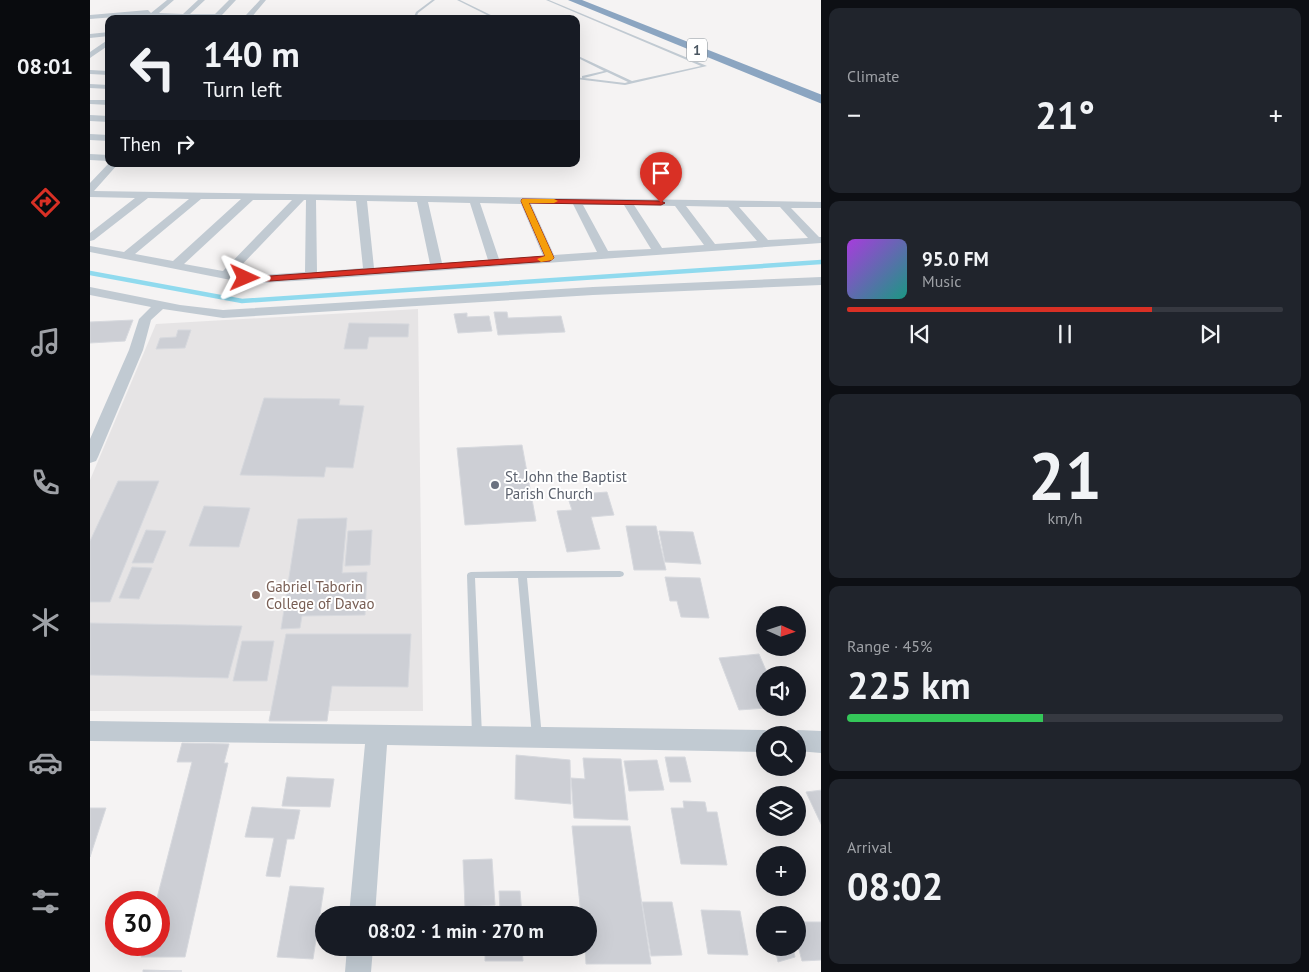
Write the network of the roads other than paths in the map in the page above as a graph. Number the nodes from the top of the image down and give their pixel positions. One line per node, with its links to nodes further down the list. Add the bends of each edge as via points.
1 (172, 0): 9 (street)
2 (202, 0): 12 (street)
3 (233, 0): 13 (street)
4 (263, 0): 14 (street)
5 (434, 0): 15 (lane)
6 (458, 0): 16 (lane)
7 (547, 0): 32 (lane, via 705,66)
8 (573, 0): 35 (highway, 1)
9 (147, 13): 10 (street); 11 (street)
10 (118, 15)
11 (165, 15)
12 (185, 15)
13 (218, 15)
14 (250, 15)
15 (417, 15)
16 (490, 15)
17 (105, 16): 18 (street)
18 (90, 17)
19 (105, 34): 20 (street)
20 (90, 36)
21 (105, 44): 22 (street)
22 (90, 46)
23 (105, 46): 24 (street)
24 (90, 57): 25 (street)
25 (103, 58)
26 (580, 58): 27 (lane)
27 (608, 71): 31 (lane); 32 (lane)
28 (90, 72): 29 (street)
29 (105, 72)
30 (580, 78): 32 (lane, via 610,84)
31 (580, 78)
32 (633, 83)
33 (90, 86): 34 (street)
34 (105, 87)
35 (821, 100)
36 (90, 102): 37 (street)
37 (105, 103)
38 (90, 118): 39 (street)
39 (105, 119)
40 (90, 137): 41 (street)
41 (105, 138)
42 (90, 157): 43 (street)
43 (105, 158)
44 (109, 167): 45 (street)
45 (94, 180): 46 (street)
46 (90, 189)
47 (90, 194): 48 (street)
48 (146, 195): 49 (street); 62 (street)
49 (198, 196): 50 (street); 69 (street)
50 (250, 197): 51 (street); 72 (street)
51 (306, 197): 52 (street); 75 (street); 76 (street)
52 (361, 198): 53 (street); 74 (street)
53 (422, 199): 54 (street); 73 (street)
54 (474, 200): 55 (street); 71 (street)
55 (525, 201): 56 (street); 70 (street)
56 (576, 202): 57 (street); 68 (street)
57 (627, 202): 58 (street); 67 (street)
58 (678, 203): 59 (street); 65 (street)
59 (731, 204): 60 (street); 64 (street)
60 (783, 205): 61 (street); 63 (street)
61 (821, 205)
62 (90, 238)
63 (819, 240): 64 (street)
64 (764, 243): 65 (street)
65 (710, 247): 67 (street)
66 (90, 249): 69 (street)
67 (658, 251): 68 (street)
68 (604, 254): 70 (street)
69 (126, 256): 72 (street)
70 (550, 258): 71 (street)
71 (494, 262): 73 (street)
72 (176, 265): 75 (street)
73 (437, 267): 74 (street)
74 (368, 272): 76 (street)
75 (226, 275): 76 (street, via 262,279)
76 (311, 276)
77 (821, 281): 81 (street, via 244,314 205,313)
78 (90, 291): 79 (street)
79 (111, 295): 80 (street); 81 (street)
80 (90, 297)
81 (160, 305): 82 (street, via 146,319)
82 (90, 457)
83 (522, 574): 84 (lane); 87 (lane, via 471,575); 88 (lane)
84 (620, 574)
85 (90, 731): 86 (street)
86 (377, 734): 87 (street); 92 (street)
87 (477, 735): 88 (street)
88 (537, 737): 89 (street)
89 (756, 741)
90 (806, 742): 91 (street)
91 (821, 742)
92 (363, 906)
93 (359, 956): 94 (street)
94 (358, 972)

